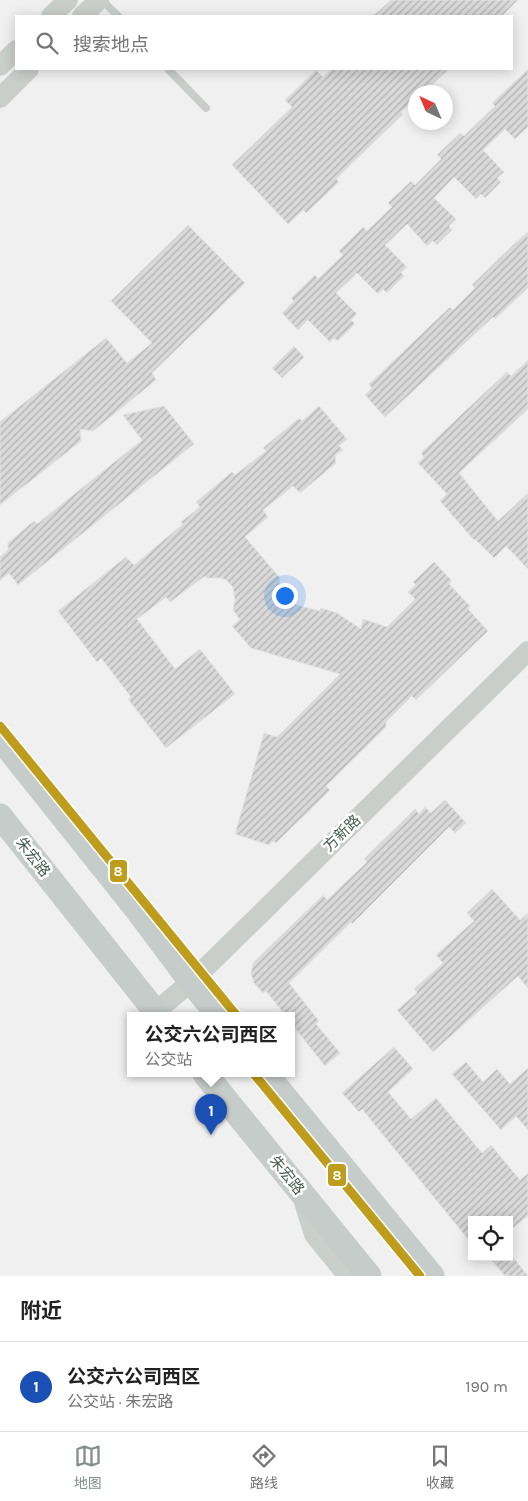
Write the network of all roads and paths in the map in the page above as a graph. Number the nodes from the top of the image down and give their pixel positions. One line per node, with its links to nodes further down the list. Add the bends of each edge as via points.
1 (68, 0): 3 (street)
2 (100, 0): 4 (street); 5 (lane)
3 (52, 15)
4 (83, 15)
5 (117, 15)
6 (15, 51): 7 (street)
7 (0, 66)
8 (28, 70): 10 (street)
9 (169, 70): 11 (lane)
10 (0, 98)
11 (206, 108)
12 (528, 652): 15 (street, 方新路)
13 (0, 738): 15 (main road)
14 (0, 816): 16 (main road, 朱宏路)
15 (191, 982): 17 (street, 方新路); 18 (main road)
16 (155, 1012)
17 (159, 1012)
18 (216, 1012)
19 (207, 1077): 21 (main road, 朱宏路)
20 (268, 1077): 24 (main road)
21 (303, 1196): 22 (main road, via 315,1234); 23 (main road, 朱宏路)
22 (349, 1276)
23 (369, 1276)
24 (432, 1276)

